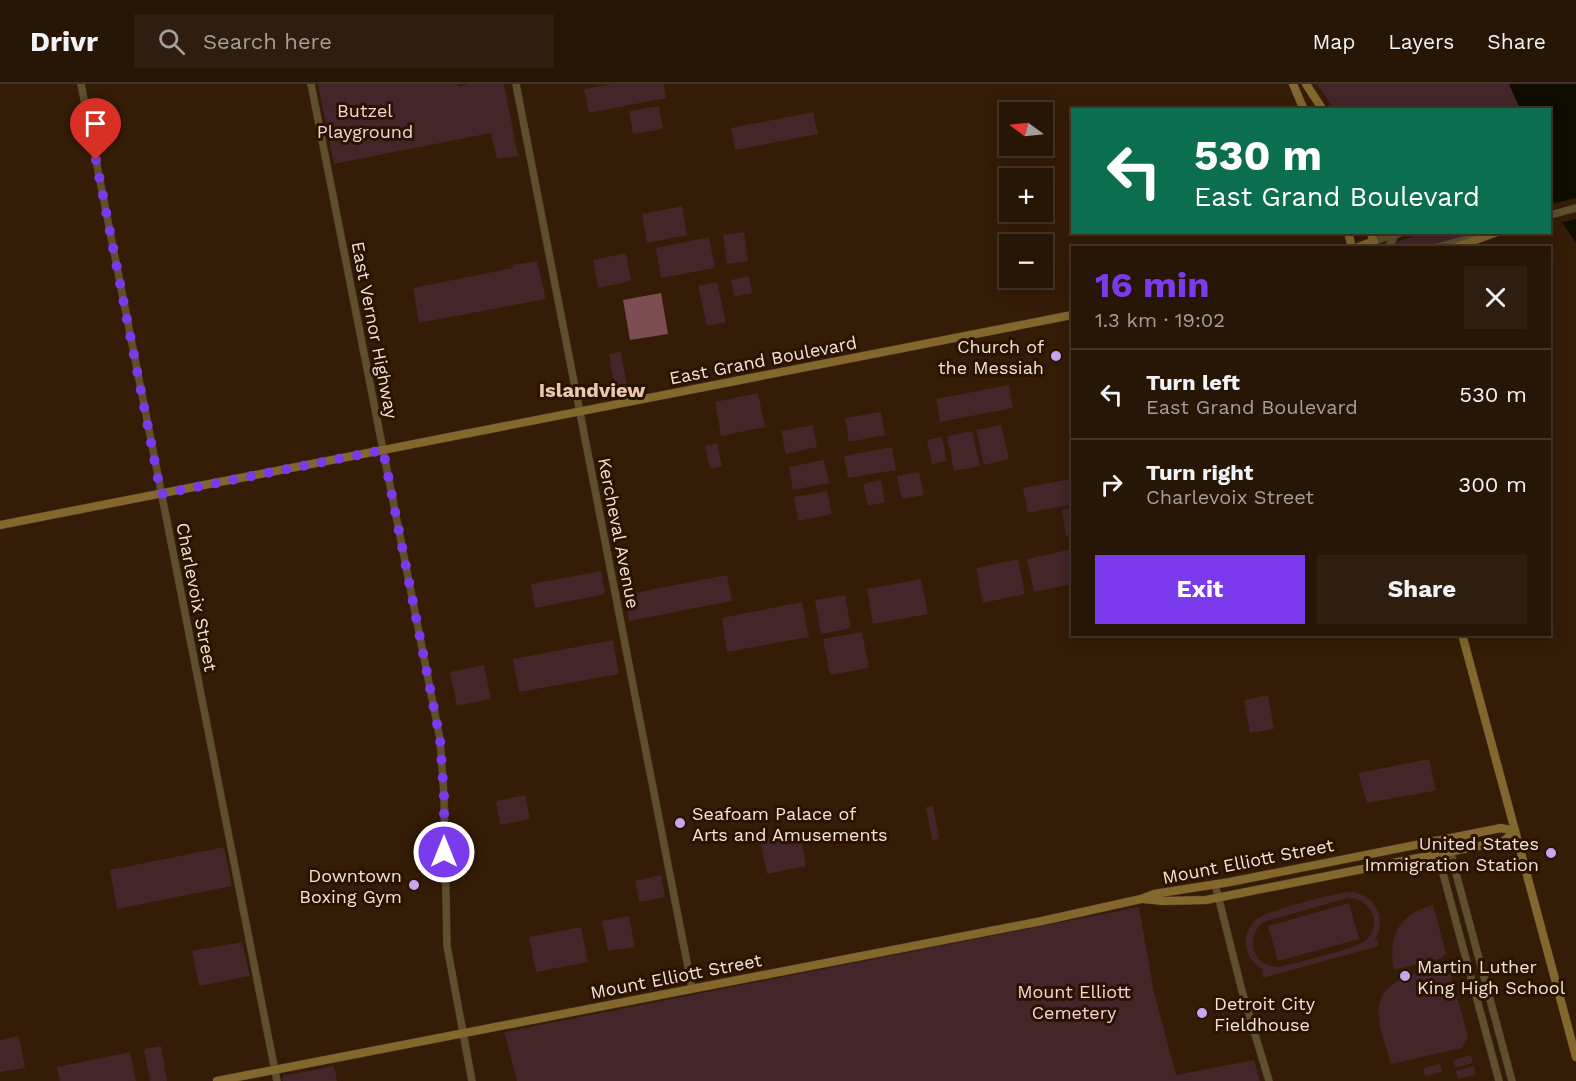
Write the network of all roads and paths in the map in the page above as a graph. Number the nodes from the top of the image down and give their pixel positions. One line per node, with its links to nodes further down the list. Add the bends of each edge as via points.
1 (81, 84): 21 (street, Charlevoix Street)
2 (311, 84): 20 (street, East Vernor Highway)
3 (516, 84): 19 (street, Kercheval Avenue)
4 (1293, 84): 6 (main road)
5 (1306, 84): 7 (main road)
6 (1303, 108)
7 (1322, 108)
8 (1576, 208): 9 (street)
9 (1551, 215)
10 (1398, 234): 13 (street)
11 (1488, 234): 16 (street)
12 (1491, 234): 17 (main road)
13 (1395, 235): 14 (street); 15 (street)
14 (1372, 245)
15 (1389, 246)
16 (1442, 246)
17 (1459, 246)
18 (1071, 315): 19 (main road, East Grand Boulevard)
19 (579, 411): 20 (main road, East Grand Boulevard); 44 (street, Kercheval Avenue)
20 (383, 450): 21 (main road, East Grand Boulevard); 47 (street, East Vernor Highway, via 442,759 446,935)
21 (161, 494): 22 (main road, East Grand Boulevard); 49 (street, Charlevoix Street)
22 (0, 525)
23 (1463, 636): 25 (main road)
24 (1492, 829): 25 (main road, Mount Elliott Street); 26 (main road, Mount Elliott Street); 29 (main road, via 1498,835)
25 (1515, 831): 29 (main road, Mount Elliott Street); 48 (main road)
26 (1463, 835): 27 (main road, Mount Elliott Street); 31 (main road, via 1460,842)
27 (1443, 839): 28 (main road, Mount Elliott Street); 32 (street)
28 (1434, 840): 30 (main road, Mount Elliott Street); 33 (street)
29 (1495, 842): 31 (main road, Mount Elliott Street)
30 (1419, 844): 34 (main road, via 1424,849); 37 (main road, Mount Elliott Street)
31 (1465, 848): 32 (main road, Mount Elliott Street)
32 (1450, 851): 33 (main road, Mount Elliott Street); 35 (street)
33 (1437, 854): 34 (main road, Mount Elliott Street); 36 (street)
34 (1421, 857): 40 (main road, Mount Elliott Street)
35 (1454, 867): 36 (street, via 1446,863); 45 (street)
36 (1441, 869): 46 (street)
37 (1230, 882): 38 (main road, Mount Elliott Street); 40 (main road)
38 (1215, 884): 39 (main road, Mount Elliott Street); 41 (street)
39 (1190, 888): 42 (main road, Mount Elliott Street); 43 (main road)
40 (1231, 895): 41 (main road, Mount Elliott Street)
41 (1219, 897): 43 (main road, Mount Elliott Street); 53 (street)
42 (1141, 899): 43 (main road, Mount Elliott Street); 44 (main road, Mount Elliott Street)
43 (1192, 902)
44 (692, 988): 47 (main road, Mount Elliott Street)
45 (1490, 999): 46 (street); 55 (street)
46 (1477, 1002): 54 (street)
47 (463, 1033): 49 (main road, Mount Elliott Street); 52 (street, East Vernor Highway)
48 (1576, 1057)
49 (274, 1070): 50 (main road, Mount Elliott Street); 51 (street, Charlevoix Street)
50 (217, 1081)
51 (277, 1081)
52 (472, 1081)
53 (1269, 1081)
54 (1499, 1081)
55 (1512, 1081)

